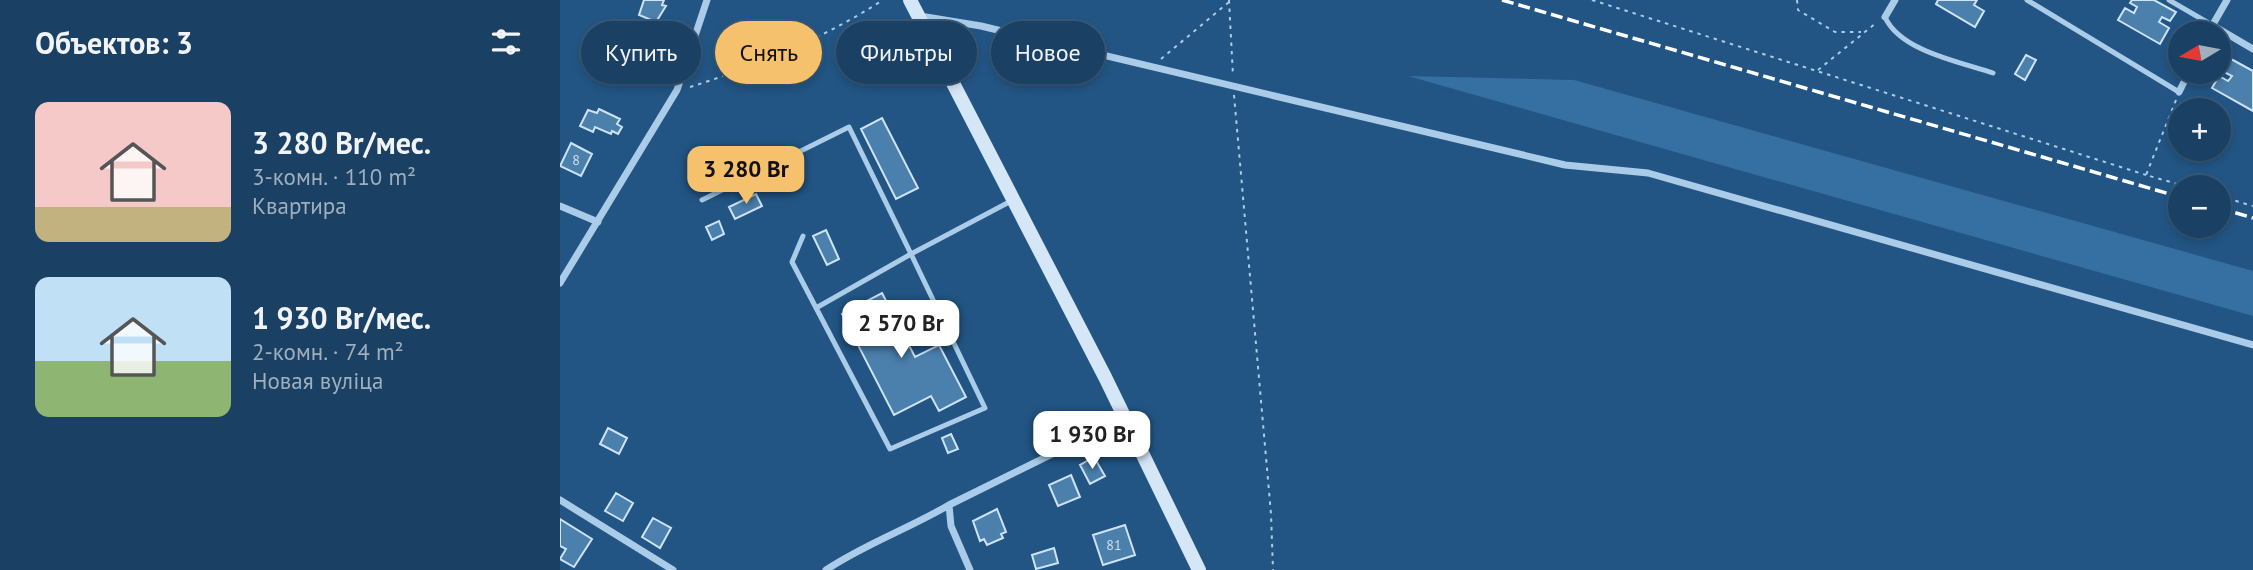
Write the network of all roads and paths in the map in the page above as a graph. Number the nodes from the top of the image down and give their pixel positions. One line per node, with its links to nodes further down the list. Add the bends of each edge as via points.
1 (707, 0): 22 (street)
2 (883, 0): 22 (path, via 848,23 736,73)
3 (1592, 0): 18 (path)
4 (1797, 0): 14 (path, via 1798,10 1835,32)
5 (1895, 0): 11 (street)
6 (2027, 0): 23 (lane)
7 (2169, 0): 12 (lane)
8 (2227, 0): 13 (street)
9 (1229, 1): 17 (path); 21 (path)
10 (911, 5): 17 (street); 26 (main road)
11 (1885, 17): 14 (path); 19 (lane, via 1906,43)
12 (2205, 21)
13 (2214, 21)
14 (1862, 32): 18 (path)
15 (2231, 36): 16 (street)
16 (2253, 49)
17 (1152, 66): 21 (street)
18 (1818, 70): 24 (path)
19 (1993, 73)
20 (2183, 84): 23 (street)
21 (1233, 85): 36 (street, via 1565,165 1648,173); 44 (path)
22 (677, 90): 31 (street)
23 (2179, 92): 24 (path)
24 (2146, 175): 25 (path)
25 (2168, 181)
26 (1013, 200): 33 (lane); 37 (main road)
27 (2231, 200): 30 (path)
28 (702, 201): 33 (lane, via 849,127)
29 (560, 206): 31 (street)
30 (2253, 206)
31 (598, 222): 34 (street)
32 (803, 236): 35 (lane, via 792,262)
33 (912, 254): 35 (lane); 35 (lane, via 985,408 890,449)
34 (560, 282)
35 (816, 308)
36 (2253, 345)
37 (1125, 418): 39 (street); 43 (main road)
38 (560, 500): 40 (street)
39 (948, 505): 41 (street); 42 (street, via 951,526)
40 (673, 570)
41 (826, 570)
42 (970, 570)
43 (1199, 570)
44 (1273, 570)

